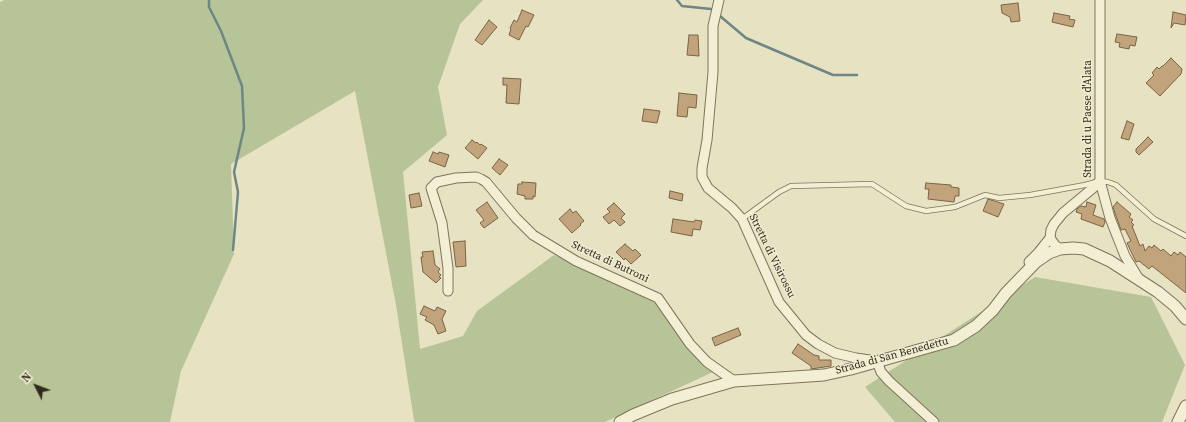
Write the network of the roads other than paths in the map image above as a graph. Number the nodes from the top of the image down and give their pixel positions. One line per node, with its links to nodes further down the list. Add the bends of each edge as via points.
1 (719, 0): 4 (street, Stretta di Visirossu, via 713,26 712,72 702,177 708,188)
2 (1100, 0): 3 (street, Strada di u Paese d'Alata)
3 (1100, 181): 4 (lane, via 1030,196 999,198 985,195 955,207 926,211 906,206 872,184 791,186); 5 (lane, via 1116,186 1154,219); 6 (street, via 1063,213 1051,230); 9 (street, Strada di u Paese d'Alata, via 1122,250)
4 (742, 219): 12 (street, Stretta di Visirossu, via 779,302 806,335 835,353)
5 (1186, 236)
6 (1050, 238): 7 (street); 8 (street, via 1028,263)
7 (1060, 249): 8 (street, Strada di San Benedettu, via 1048,253); 9 (street, Strada di San Benedettu, via 1084,249)
8 (1026, 272): 12 (street, Strada di San Benedettu, via 993,310 976,326 954,340)
9 (1139, 278): 11 (street, Strada di San Benedettu, via 1175,306)
10 (448, 291): 13 (street, Stretta di Butroni, via 448,268 442,223 432,188 437,182 456,178 481,178 533,235 576,261 658,298 690,344 707,362)
11 (1186, 319)
12 (877, 361): 13 (street, Strada di San Benedettu, via 824,375); 16 (street, via 888,381)
13 (734, 381): 15 (street, Strada di San Benedettu, via 672,400)
14 (1186, 406): 17 (street)
15 (620, 422)
16 (934, 422)
17 (1178, 422)

